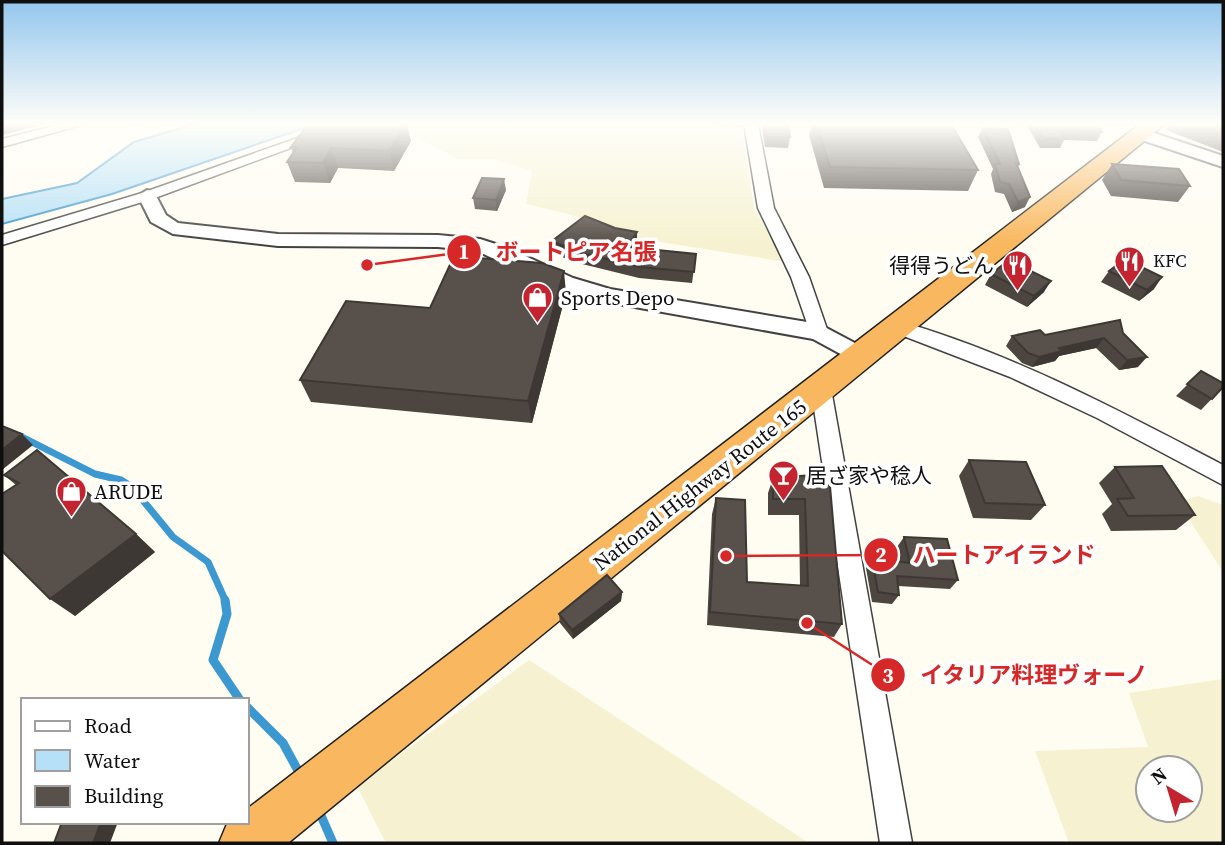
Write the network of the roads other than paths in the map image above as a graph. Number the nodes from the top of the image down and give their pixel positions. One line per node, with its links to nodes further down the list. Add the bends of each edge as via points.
1 (239, 163): 4 (street)
2 (758, 163): 7 (street, via 766,208 800,277)
3 (1104, 163): 6 (highway, National Highway Route 165)
4 (147, 196): 5 (street); 7 (street, via 158,218 173,228 278,240 480,245 565,283 610,296)
5 (2, 240)
6 (895, 326): 8 (highway, National Highway Route 165); 10 (street, via 1017,372 1104,412)
7 (819, 332): 8 (street)
8 (859, 356): 9 (highway, National Highway Route 165)
9 (821, 389): 11 (highway, National Highway Route 165); 12 (street)
10 (1223, 476)
11 (246, 843)
12 (896, 843)

